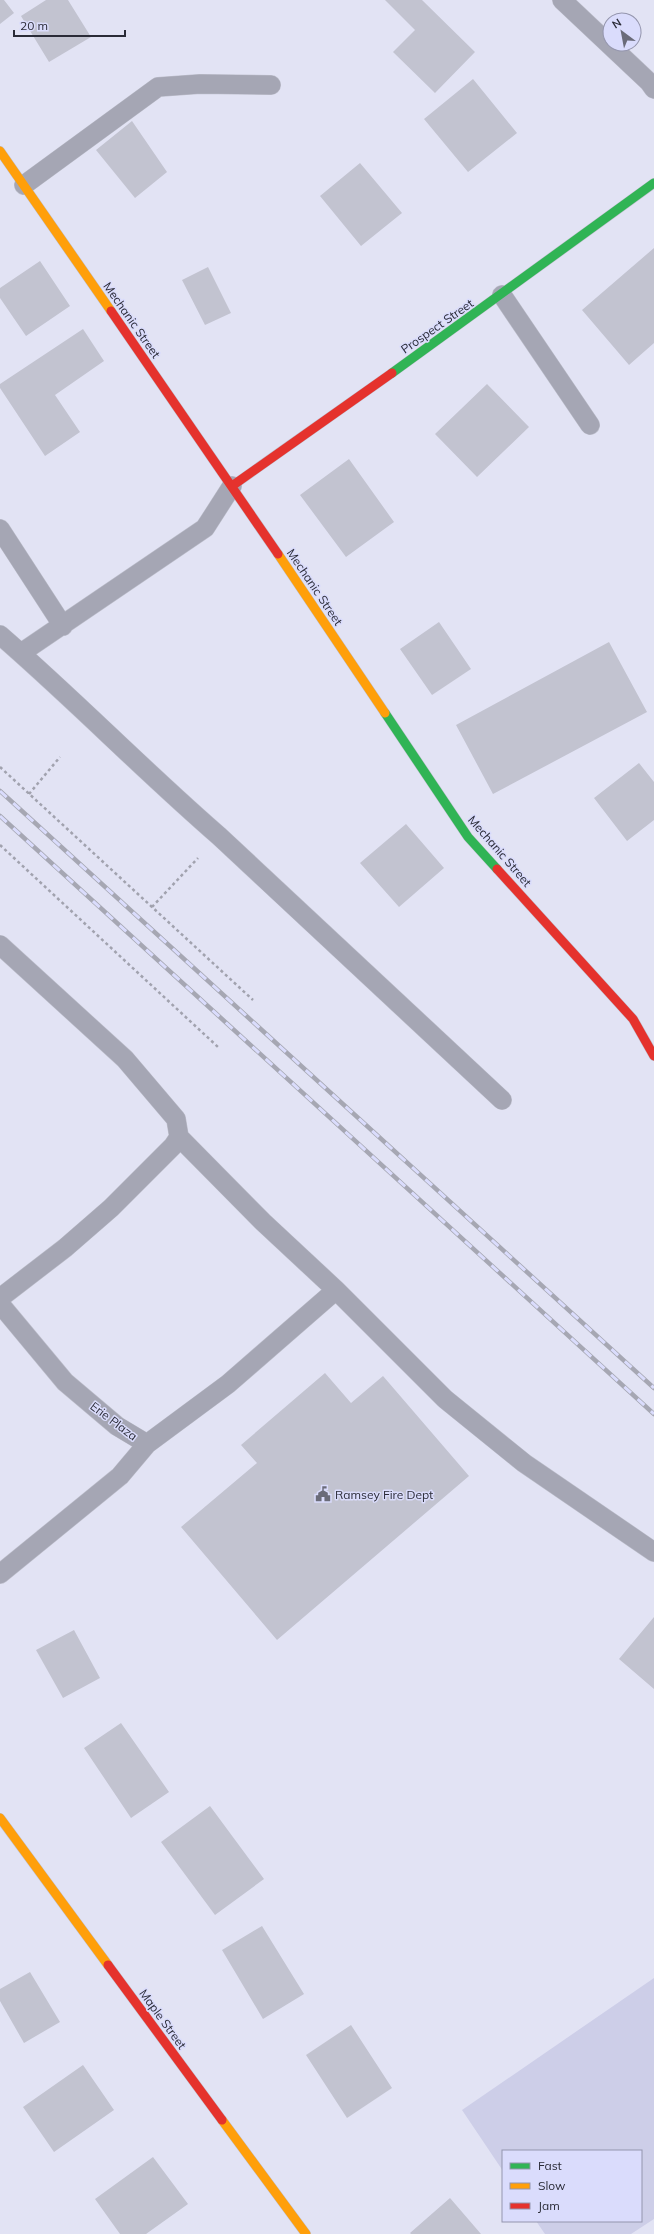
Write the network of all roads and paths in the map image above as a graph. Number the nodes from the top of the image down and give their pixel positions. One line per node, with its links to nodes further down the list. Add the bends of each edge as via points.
1 (562, 0): 2 (lane)
2 (652, 83)
3 (271, 85): 6 (lane, via 200,84 158,87)
4 (0, 151): 6 (street, Mechanic Street)
5 (654, 183): 7 (street, Prospect Street)
6 (24, 185): 9 (street, Mechanic Street)
7 (502, 295): 8 (lane); 9 (street, Prospect Street)
8 (590, 425)
9 (232, 486): 11 (lane, via 205,528); 23 (street, Mechanic Street, via 468,837 633,1019)
10 (0, 529): 11 (lane)
11 (63, 626): 13 (lane)
12 (0, 636): 13 (lane)
13 (21, 653): 17 (lane, via 177,800)
14 (60, 757): 16 (path)
15 (0, 767): 16 (path)
16 (29, 794): 19 (path)
17 (219, 836): 19 (path); 24 (lane)
18 (0, 845): 22 (path)
19 (152, 907): 21 (path)
20 (0, 945): 25 (lane, via 125,1059 176,1119)
21 (253, 1000)
22 (218, 1047)
23 (654, 1056)
24 (502, 1100)
25 (179, 1137): 26 (lane, via 263,1222); 27 (lane, via 111,1208 65,1248)
26 (336, 1290): 29 (lane, via 228,1384); 30 (lane, via 445,1399 524,1463)
27 (0, 1298)
28 (0, 1304): 29 (lane, Erie Plaza, via 65,1382 117,1426)
29 (146, 1444): 31 (lane, Erie Plaza, via 120,1476)
30 (654, 1552)
31 (0, 1574)
32 (0, 1818): 33 (street, Maple Street)
33 (306, 2234)

